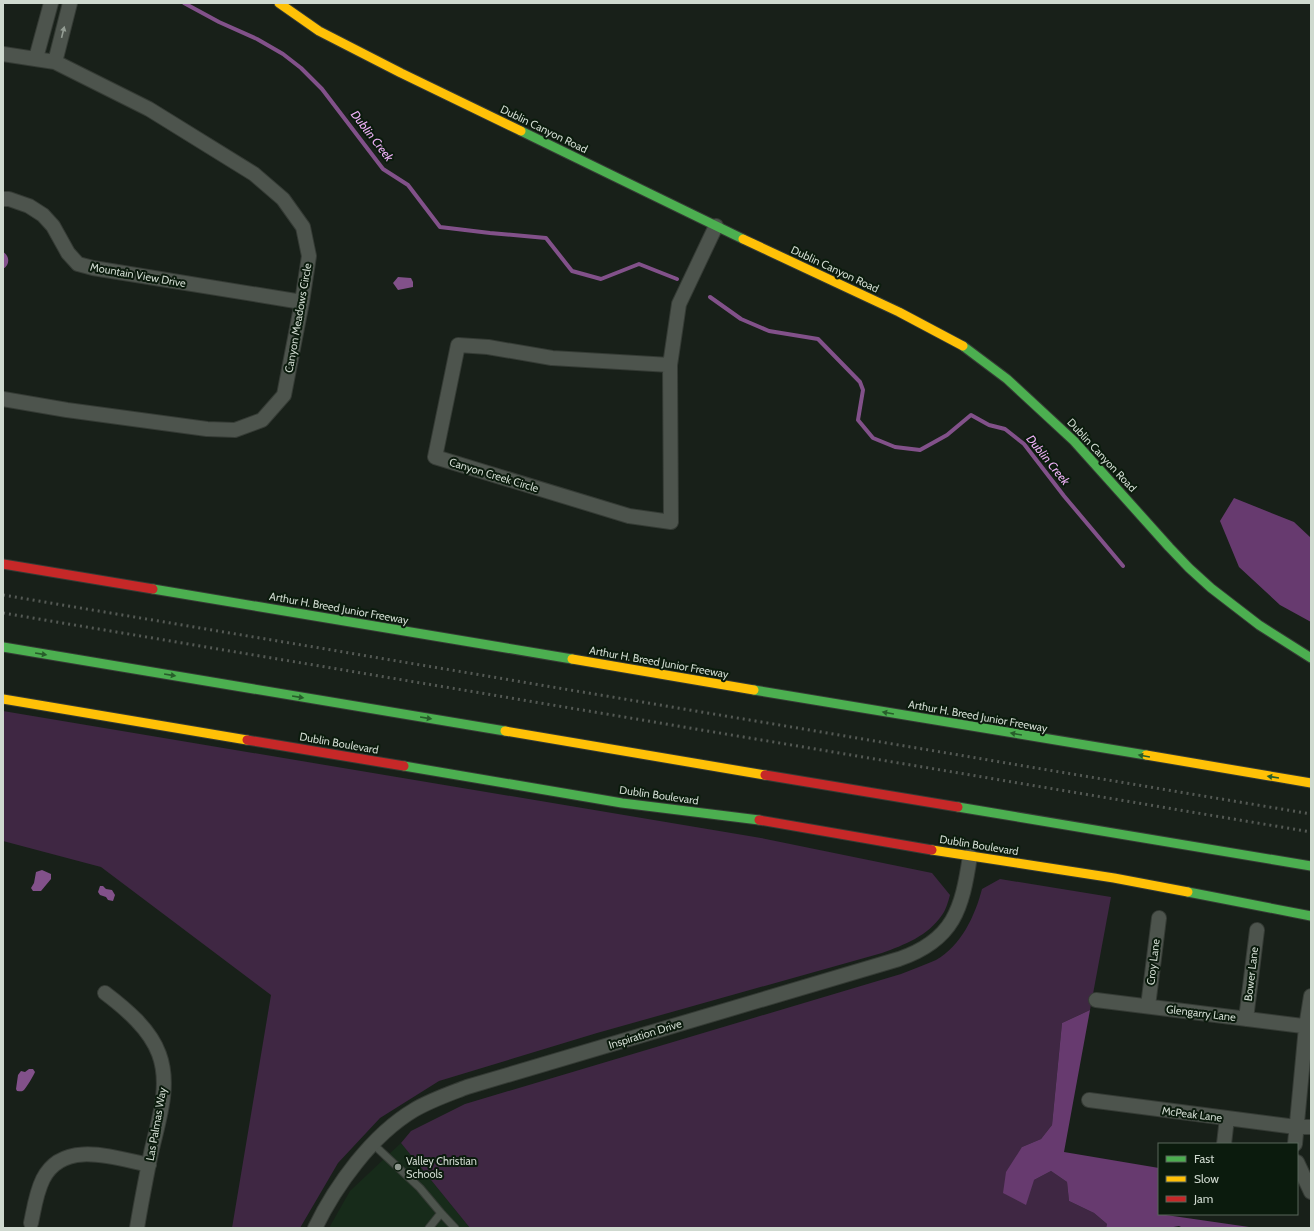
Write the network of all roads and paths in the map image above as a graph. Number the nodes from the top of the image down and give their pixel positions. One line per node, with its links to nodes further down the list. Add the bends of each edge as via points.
1 (52, 3): 5 (street)
2 (70, 3): 6 (street, one-way to 2)
3 (279, 3): 8 (main road, Dublin Canyon Road, via 319,31 401,73)
4 (3, 54): 5 (street, Canyon Meadows Circle)
5 (36, 58): 6 (street, Canyon Meadows Circle)
6 (55, 62): 9 (street, Canyon Meadows Circle, via 150,109 254,174 284,199 303,227 308,256)
7 (3, 199): 9 (street, Mountain View Drive, via 29,206 43,215 78,264)
8 (716, 226): 10 (street, Canyon Creek Circle, via 679,304); 14 (main road, Dublin Canyon Road, via 899,312 958,343 1007,379 1074,441 1169,547 1205,583 1259,625)
9 (302, 302): 11 (street, Canyon Meadows Circle, via 284,395 262,420 234,430 207,430)
10 (670, 365): 10 (street, Canyon Creek Circle, via 671,522 629,516 435,457 458,345 488,347 552,358)
11 (3, 398)
12 (3, 564): 16 (main road, Arthur H. Breed Junior Freeway, one-way to 12)
13 (3, 647): 18 (main road, one-way to 18)
14 (1311, 658)
15 (3, 699): 17 (main road, Dublin Boulevard, via 622,803 771,822)
16 (1311, 783)
17 (970, 856): 19 (main road, Dublin Boulevard, via 1114,878); 34 (street, Inspiration Drive, via 964,893 956,915 938,937 920,950 453,1092 412,1111)
18 (1311, 866)
19 (1311, 916)
20 (1159, 918): 25 (street, Croy Lane)
21 (1257, 930): 26 (street, Bower Lane)
22 (105, 993): 36 (street, Las Palmas Way, via 149,1036 162,1065 163,1091)
23 (1311, 996): 27 (street)
24 (1096, 1000): 25 (street, Glengarry Lane)
25 (1148, 1006): 26 (street, Glengarry Lane)
26 (1246, 1019): 27 (street, Glengarry Lane)
27 (1309, 1027): 30 (street)
28 (1088, 1100): 29 (street, McPeak Lane)
29 (1227, 1118): 30 (street, McPeak Lane); 32 (street)
30 (1296, 1127): 31 (street, McPeak Lane); 33 (street)
31 (1311, 1127)
32 (1224, 1143)
33 (1295, 1143)
34 (373, 1144): 38 (lane, via 420,1188); 41 (street, Inspiration Drive, via 339,1187)
35 (1298, 1164): 37 (street)
36 (149, 1165): 39 (street, via 94,1154 79,1154 64,1159 43,1178); 40 (street, Las Palmas Way)
37 (1311, 1192)
38 (441, 1213): 42 (lane); 43 (lane)
39 (32, 1223)
40 (136, 1228)
41 (315, 1228)
42 (429, 1228)
43 (455, 1228)

